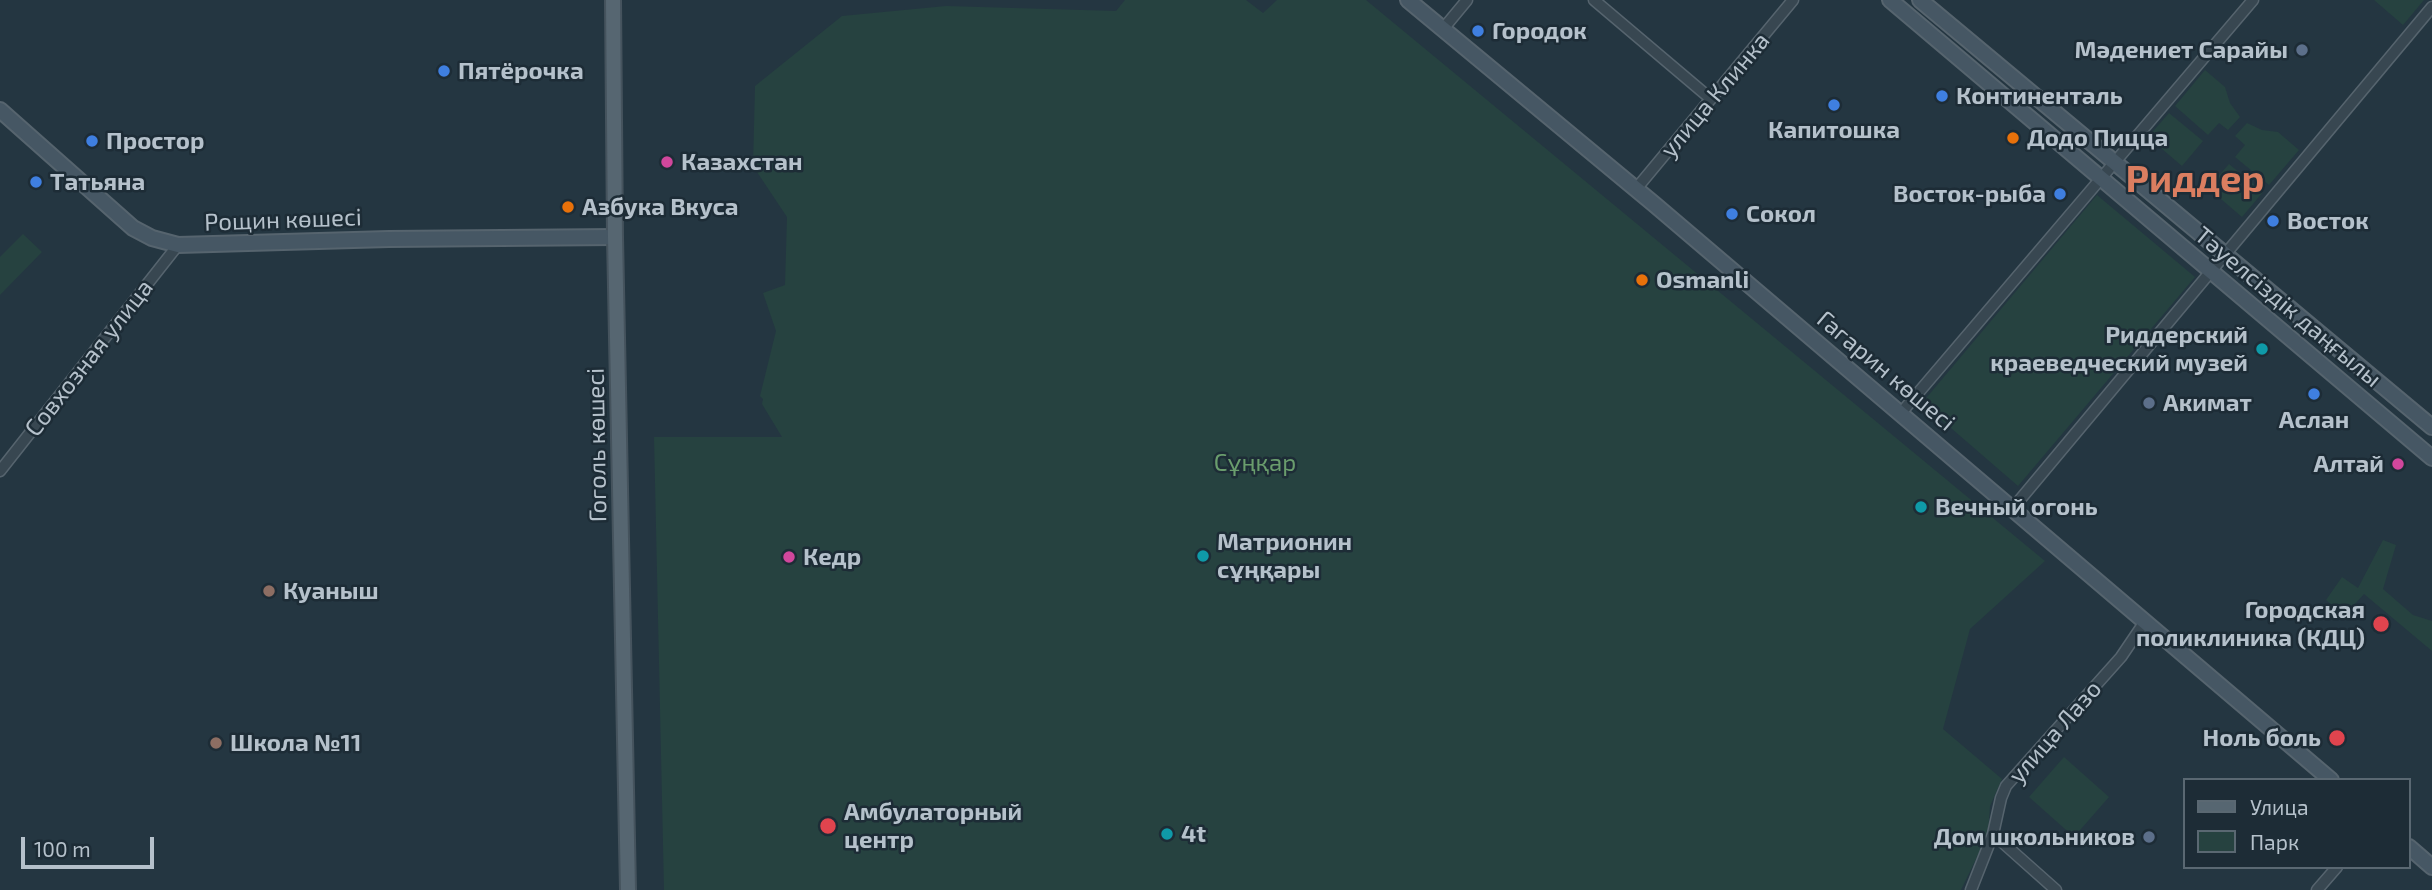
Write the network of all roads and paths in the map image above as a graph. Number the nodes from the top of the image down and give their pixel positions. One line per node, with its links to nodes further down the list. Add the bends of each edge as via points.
1 (614, 0): 16 (main road, Гоголь көшесі)
2 (1408, 0): 10 (street, Гагарин көшесі)
3 (1467, 0): 10 (street)
4 (1594, 0): 11 (street)
5 (1793, 0): 11 (street, улица Клинка)
6 (1890, 0): 14 (street, Тәуелсіздік даңғылы)
7 (1920, 0): 13 (street, Тәуелсіздік даңғылы)
8 (2253, 0): 13 (street)
9 (2432, 8): 18 (street)
10 (1443, 29): 15 (street, Гагарин көшесі)
11 (1711, 99): 15 (street, улица Клинка)
12 (0, 110): 17 (street, Рощин көшесі, via 133,228)
13 (2116, 163): 14 (street); 18 (street, Тәуелсіздік даңғылы)
14 (2102, 180): 19 (street, Тәуелсіздік даңғылы); 20 (street)
15 (1636, 189): 20 (street, Гагарин көшесі)
16 (615, 237): 17 (street, Рощин көшесі); 31 (main road, Гоголь көшесі)
17 (177, 245): 23 (street, Совхозная улица)
18 (2226, 253): 19 (street); 21 (street, Тәуелсіздік даңғылы)
19 (2211, 272): 22 (street, Тәуелсіздік даңғылы); 24 (street)
20 (1901, 413): 24 (street, Гагарин көшесі)
21 (2432, 427)
22 (2432, 458)
23 (0, 471)
24 (2013, 509): 25 (street, Гагарин көшесі)
25 (2144, 623): 26 (street, Гагарин көшесі); 27 (street, улица Лазо, via 2121,657 2006,786)
26 (2329, 778)
27 (1993, 834): 32 (street, улица Лазо); 33 (street)
28 (2411, 849): 29 (street)
29 (2432, 867)
30 (2335, 869): 34 (street)
31 (628, 890)
32 (1971, 890)
33 (2056, 890)
34 (2317, 890)

